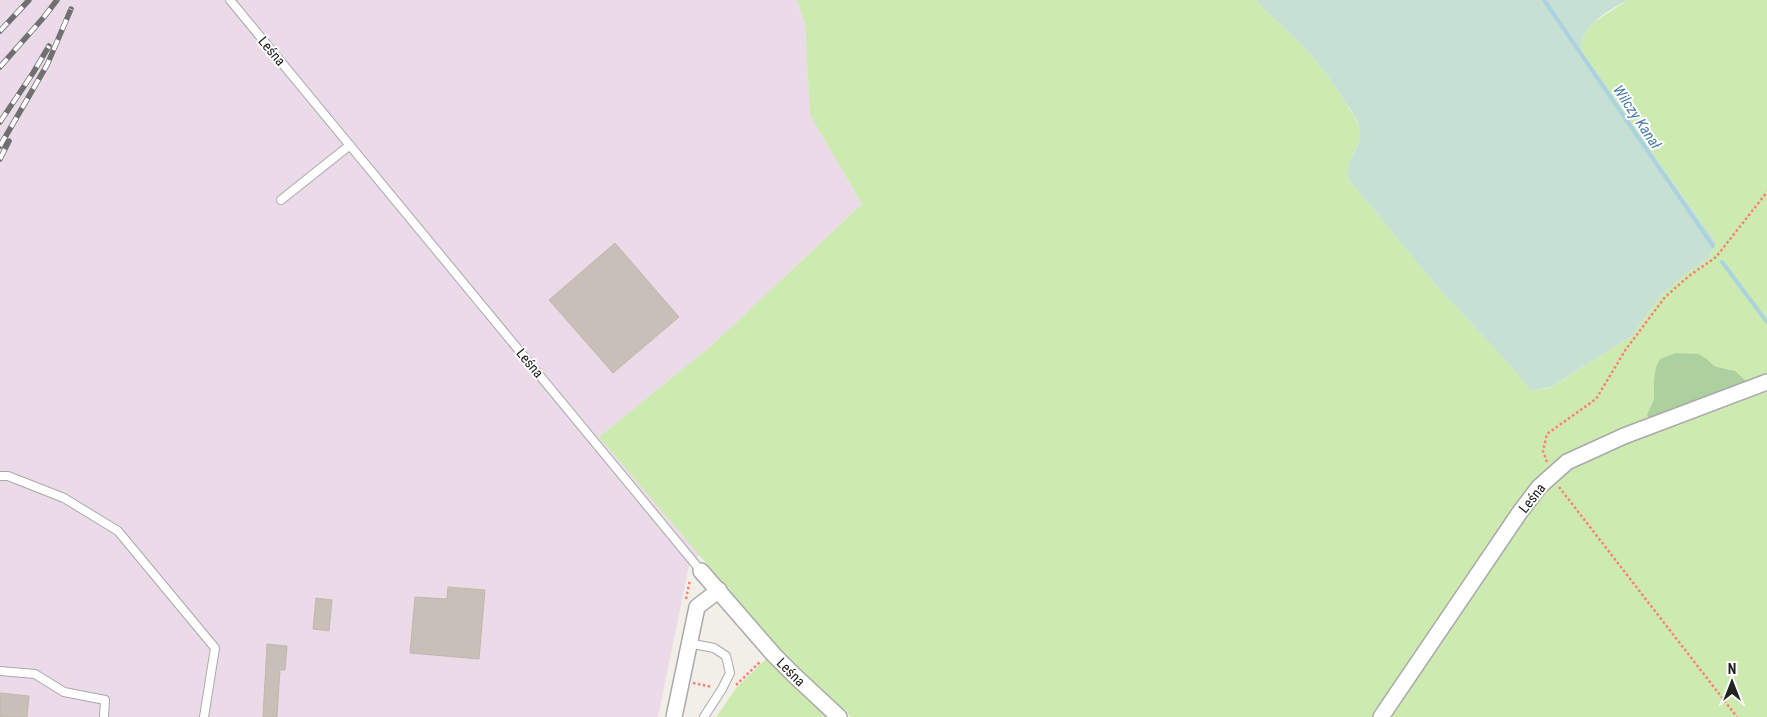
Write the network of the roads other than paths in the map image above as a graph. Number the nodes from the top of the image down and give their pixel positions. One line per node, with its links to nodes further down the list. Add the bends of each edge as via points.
1 (230, 0): 2 (lane, Leśna)
2 (350, 145): 3 (lane); 6 (lane, Leśna)
3 (281, 200)
4 (1767, 382): 15 (street, Leśna, via 1566,462 1539,487 1520,512)
5 (0, 476): 11 (lane, via 8,476 64,498 118,531 214,648)
6 (701, 571): 7 (street, Leśna)
7 (719, 590): 8 (street, via 697,607); 14 (street, Leśna, via 772,652)
8 (688, 643): 12 (street); 13 (lane, via 714,648 726,656 730,673)
9 (0, 671): 10 (lane, via 35,674 64,692 105,700)
10 (104, 717)
11 (204, 717)
12 (674, 717)
13 (704, 717)
14 (839, 717)
15 (1382, 717)

